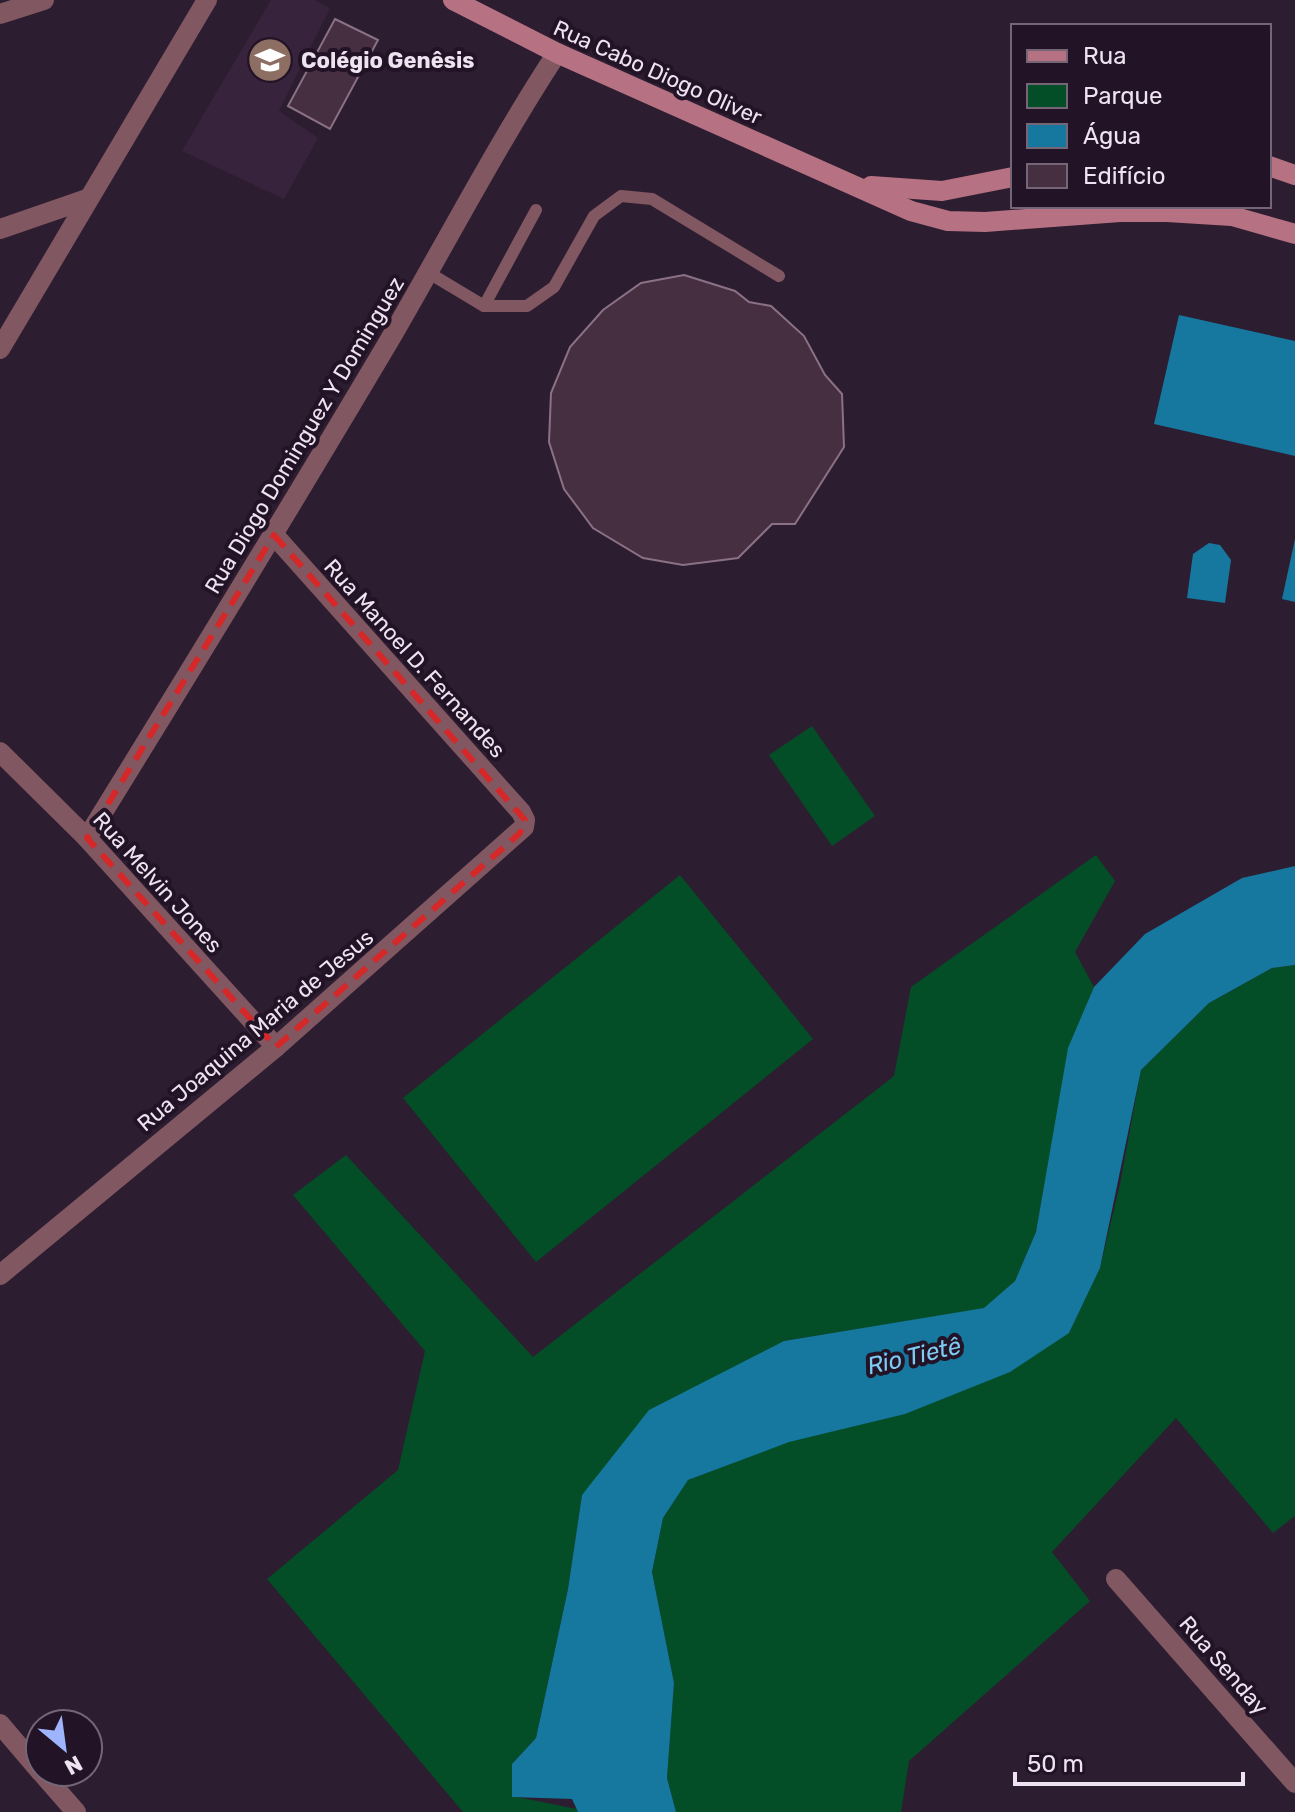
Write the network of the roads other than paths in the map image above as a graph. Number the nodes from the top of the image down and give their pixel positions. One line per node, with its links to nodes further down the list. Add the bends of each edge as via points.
1 (44, 0): 4 (street)
2 (207, 0): 10 (street)
3 (453, 0): 5 (main road, Rua Cabo Diogo Oliver)
4 (0, 14)
5 (557, 53): 9 (main road, Rua Cabo Diogo Oliver); 15 (street, Rua Diogo Dominguez Y Dominguez)
6 (1271, 167): 7 (main road)
7 (1295, 175)
8 (1011, 177): 9 (main road, Rua Cabo Diogo Oliver, via 942,191)
9 (846, 183): 11 (main road, Rua Cabo Diogo Oliver, via 948,221)
10 (87, 199): 13 (street); 18 (street)
11 (1122, 209): 14 (main road, Rua Cabo Diogo Oliver, via 1232,216)
12 (536, 210): 17 (lane)
13 (0, 229)
14 (1295, 234)
15 (429, 273): 17 (lane); 19 (street, Rua Diogo Dominguez Y Dominguez)
16 (779, 276): 17 (lane, via 652,199 621,196 594,216 554,287 527,306)
17 (484, 306)
18 (0, 349)
19 (274, 535): 21 (street, Rua Manoel D. Fernandes); 22 (street, Rua Diogo Dominguez Y Dominguez)
20 (0, 752): 22 (street, Rua Melvin Jones)
21 (521, 812): 23 (street, Rua Joaquina Maria de Jesus, via 525,820 520,833)
22 (87, 838): 23 (street, Rua Melvin Jones)
23 (276, 1047): 24 (street, Rua Joaquina Maria de Jesus)
24 (2, 1268)
25 (1116, 1579): 28 (street, Rua Senday)
26 (0, 1724): 27 (street)
27 (24, 1752)
28 (1295, 1783)
29 (56, 1788): 30 (street)
30 (76, 1812)

